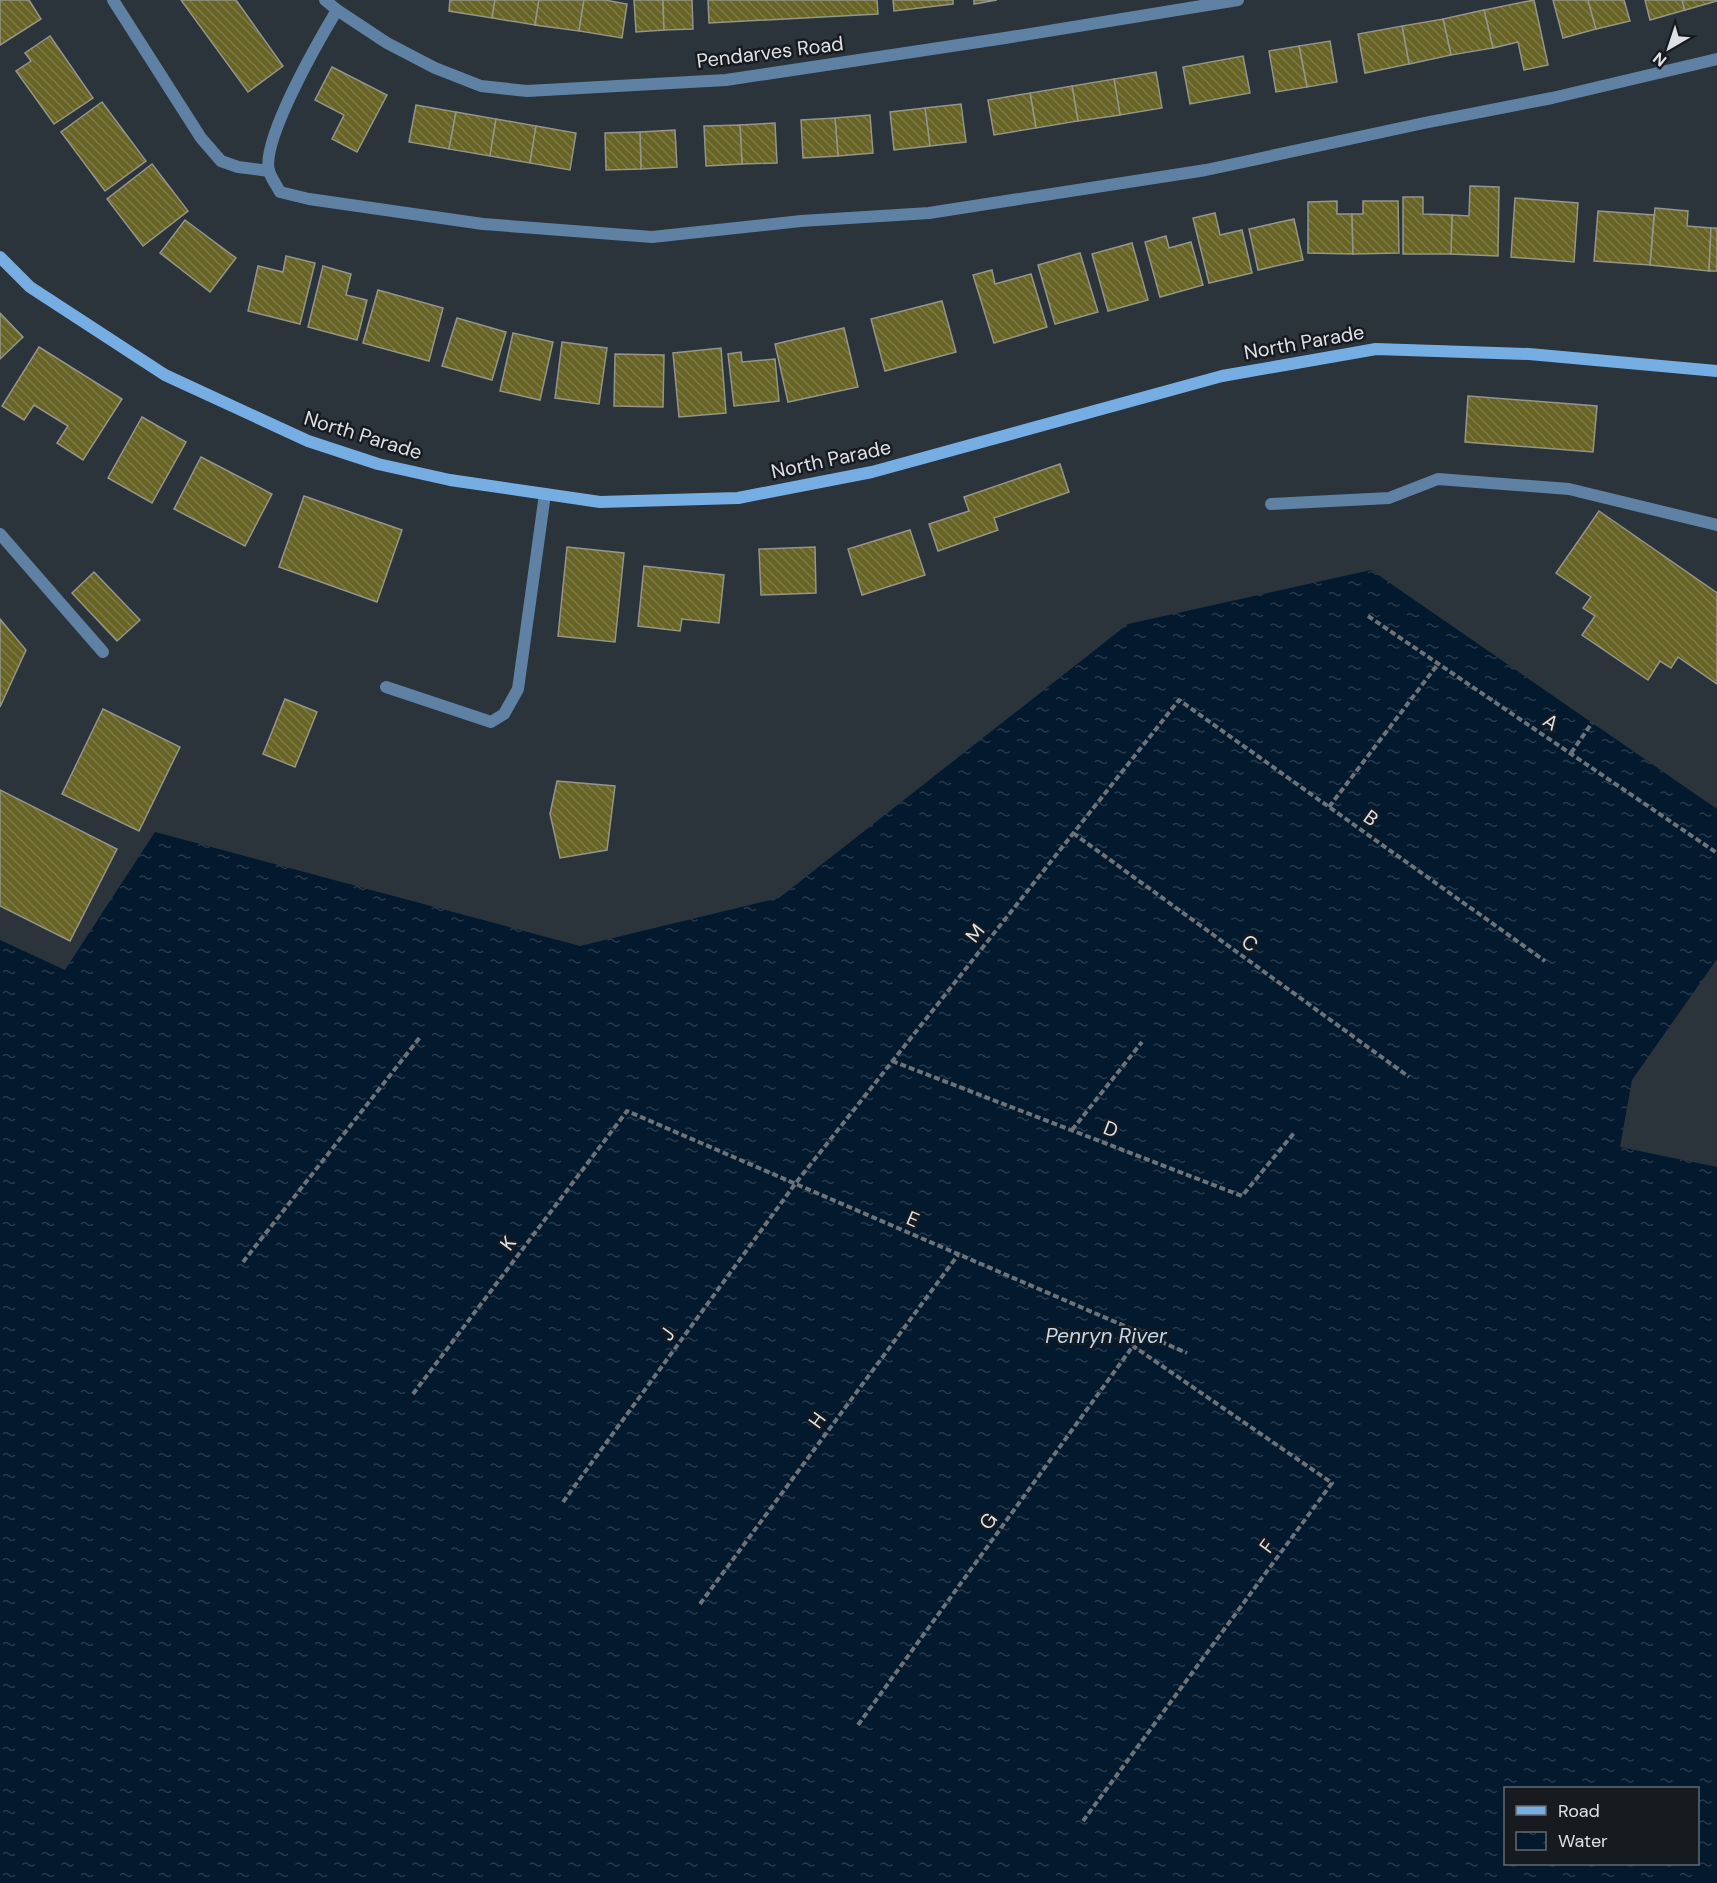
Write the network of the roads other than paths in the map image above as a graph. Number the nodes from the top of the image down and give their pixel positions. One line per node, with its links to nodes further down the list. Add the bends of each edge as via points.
1 (113, 0): 6 (street, via 201,138 221,160 238,167)
2 (325, 0): 4 (street, Pendarves Road)
3 (1238, 0): 4 (street, Pendarves Road, via 726,80 527,91 481,86 435,68)
4 (337, 10): 6 (street, via 311,54 271,142)
5 (1717, 59): 6 (street, via 1552,98 1206,170 929,213 801,221 651,237 483,224 309,199 280,192)
6 (269, 171)
7 (0, 257): 9 (street, North Parade, via 30,287 165,375 308,441 378,464 450,480)
8 (1717, 371): 9 (street, North Parade, via 1529,354 1376,349 1221,376 872,472 738,498 600,502)
9 (545, 494): 14 (street, via 518,689 504,714 491,722)
10 (1271, 504): 11 (street, via 1389,498 1438,479 1569,489)
11 (1717, 525)
12 (0, 534): 13 (street)
13 (104, 652)
14 (386, 687)

